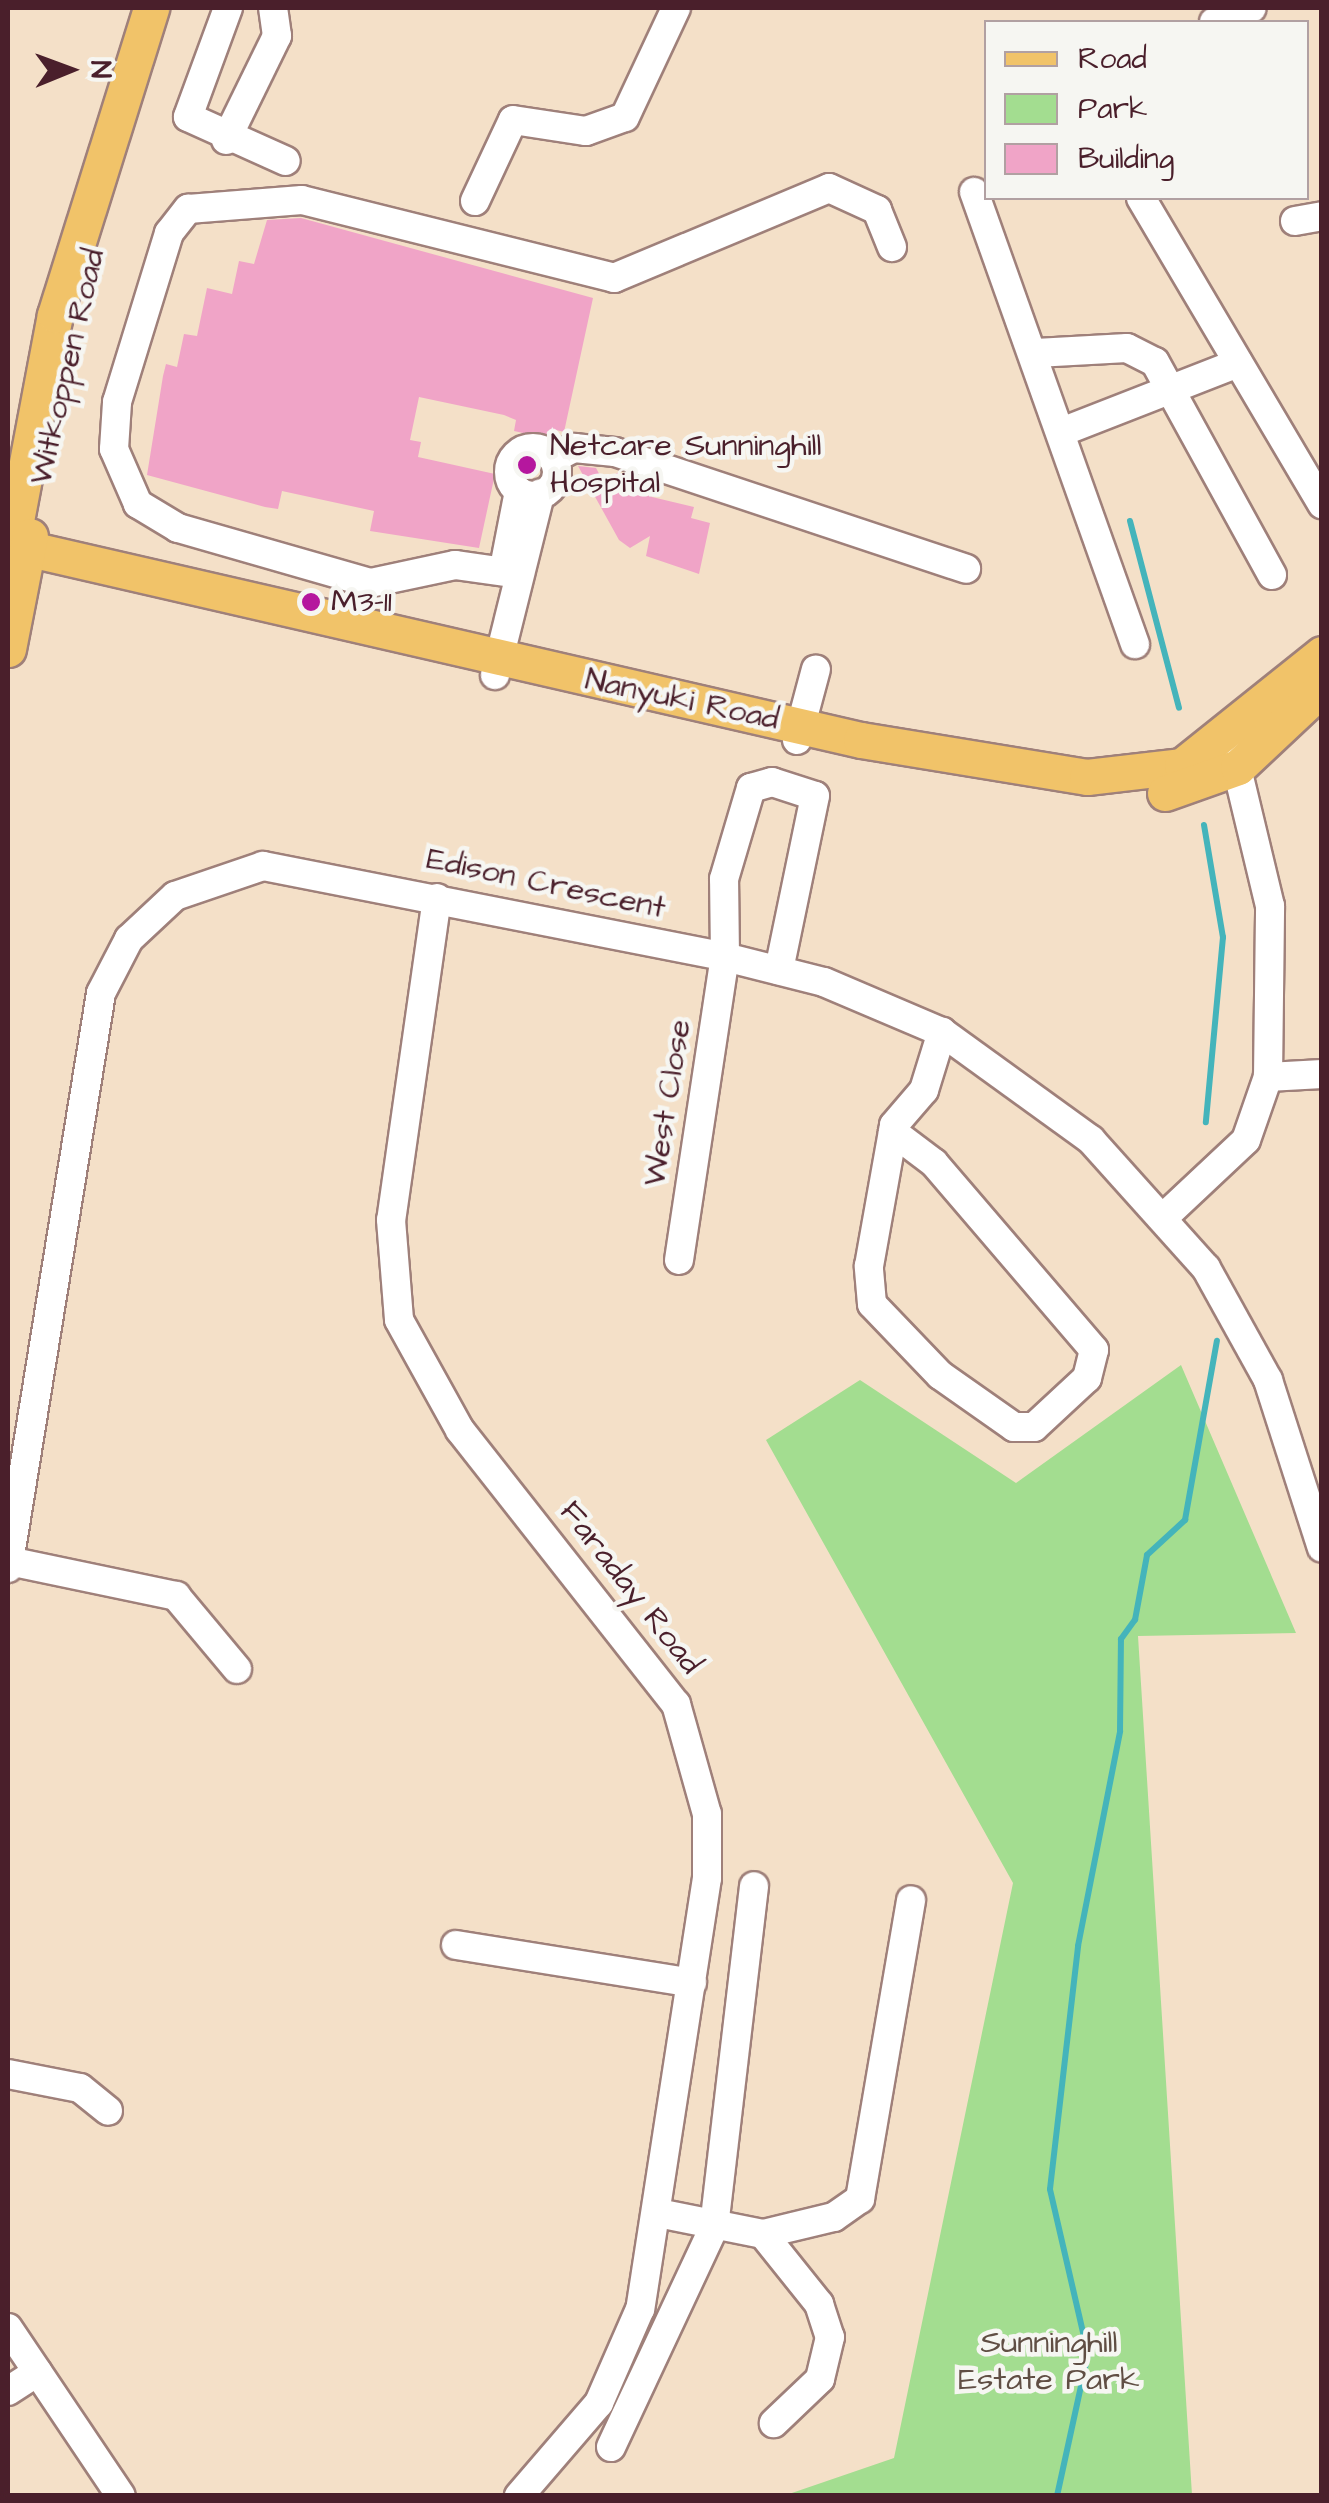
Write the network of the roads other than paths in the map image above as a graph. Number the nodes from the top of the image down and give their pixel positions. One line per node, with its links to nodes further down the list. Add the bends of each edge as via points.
1 (151, 8): 20 (main road, Witkoppen Road, via 55,315)
2 (228, 8): 7 (street, via 187,106 191,122)
3 (273, 8): 7 (street, via 278,36)
4 (676, 8): 10 (street, via 626,116 586,132 512,120)
5 (1252, 8): 6 (street)
6 (1219, 20)
7 (226, 140): 8 (street)
8 (286, 161)
9 (974, 192): 13 (street)
10 (475, 200)
11 (1142, 200): 14 (street)
12 (892, 248): 22 (street, via 878,210 829,188 614,278 302,200 188,208 169,233 117,402 114,449 138,504 178,528 370,583 454,565)
13 (1036, 353): 15 (street, via 1141,352); 16 (street)
14 (1238, 363): 15 (street); 19 (street)
15 (1171, 393): 16 (street); 23 (street)
16 (1064, 431): 24 (street)
17 (553, 459): 18 (street, via 555,479); 18 (street, via 533,448 516,454 509,470); 21 (street, via 574,448 615,452)
18 (530, 493): 22 (street)
19 (1322, 504)
20 (14, 553): 25 (main road, Witkoppen Road); 27 (main road, Nanyuki Road)
21 (966, 569)
22 (511, 572): 27 (street)
23 (1272, 574)
24 (1136, 644)
25 (8, 649)
26 (1322, 654): 31 (main road, Nanyuki Road)
27 (490, 666): 30 (main road, Nanyuki Road)
28 (816, 670): 30 (street)
29 (1322, 688): 31 (main road, Nanyuki Road)
30 (799, 732): 31 (main road, Nanyuki Road, via 1118,778)
31 (1233, 752): 37 (street, via 1270,906)
32 (437, 898): 33 (street, Edison Crescent); 42 (street, Edison Crescent, via 263,866 176,896 130,939 87,1038); 48 (street, Faraday Road, via 390,1220 399,1320 432,1391 634,1643 688,1730 708,1848)
33 (726, 957): 34 (street, Edison Crescent); 34 (street, West Close, via 720,902 744,803 760,783 786,782 813,791 814,805); 40 (street, West Close)
34 (779, 970): 35 (street, Edison Crescent)
35 (942, 1032): 38 (street, via 931,1075 901,1105); 39 (street, Edison Crescent, via 1044,1100)
36 (1322, 1074): 37 (street)
37 (1268, 1077): 39 (street, via 1246,1140)
38 (893, 1132): 38 (street, via 869,1266 878,1319 1014,1427 1034,1427 1092,1370 1089,1339 934,1163)
39 (1164, 1217): 41 (street, Edison Crescent, via 1206,1268 1268,1380)
40 (679, 1260)
41 (1322, 1548)
42 (8, 1564): 43 (street, via 176,1596)
43 (237, 1668)
44 (754, 1886): 52 (street)
45 (911, 1900): 53 (street, via 860,2198 834,2217)
46 (514, 1936): 48 (street)
47 (456, 1945): 48 (street)
48 (693, 1974): 51 (street, Faraday Road)
49 (8, 2074): 50 (street, via 80,2088)
50 (108, 2111)
51 (658, 2213): 52 (street); 60 (street, Faraday Road, via 640,2309 615,2372 572,2439)
52 (714, 2227): 53 (street); 58 (street)
53 (764, 2234): 57 (street, via 818,2304 830,2337 820,2379)
54 (8, 2328): 55 (street)
55 (37, 2372): 56 (street); 59 (street)
56 (8, 2391)
57 (774, 2423)
58 (611, 2447)
59 (120, 2496)
60 (519, 2496)

